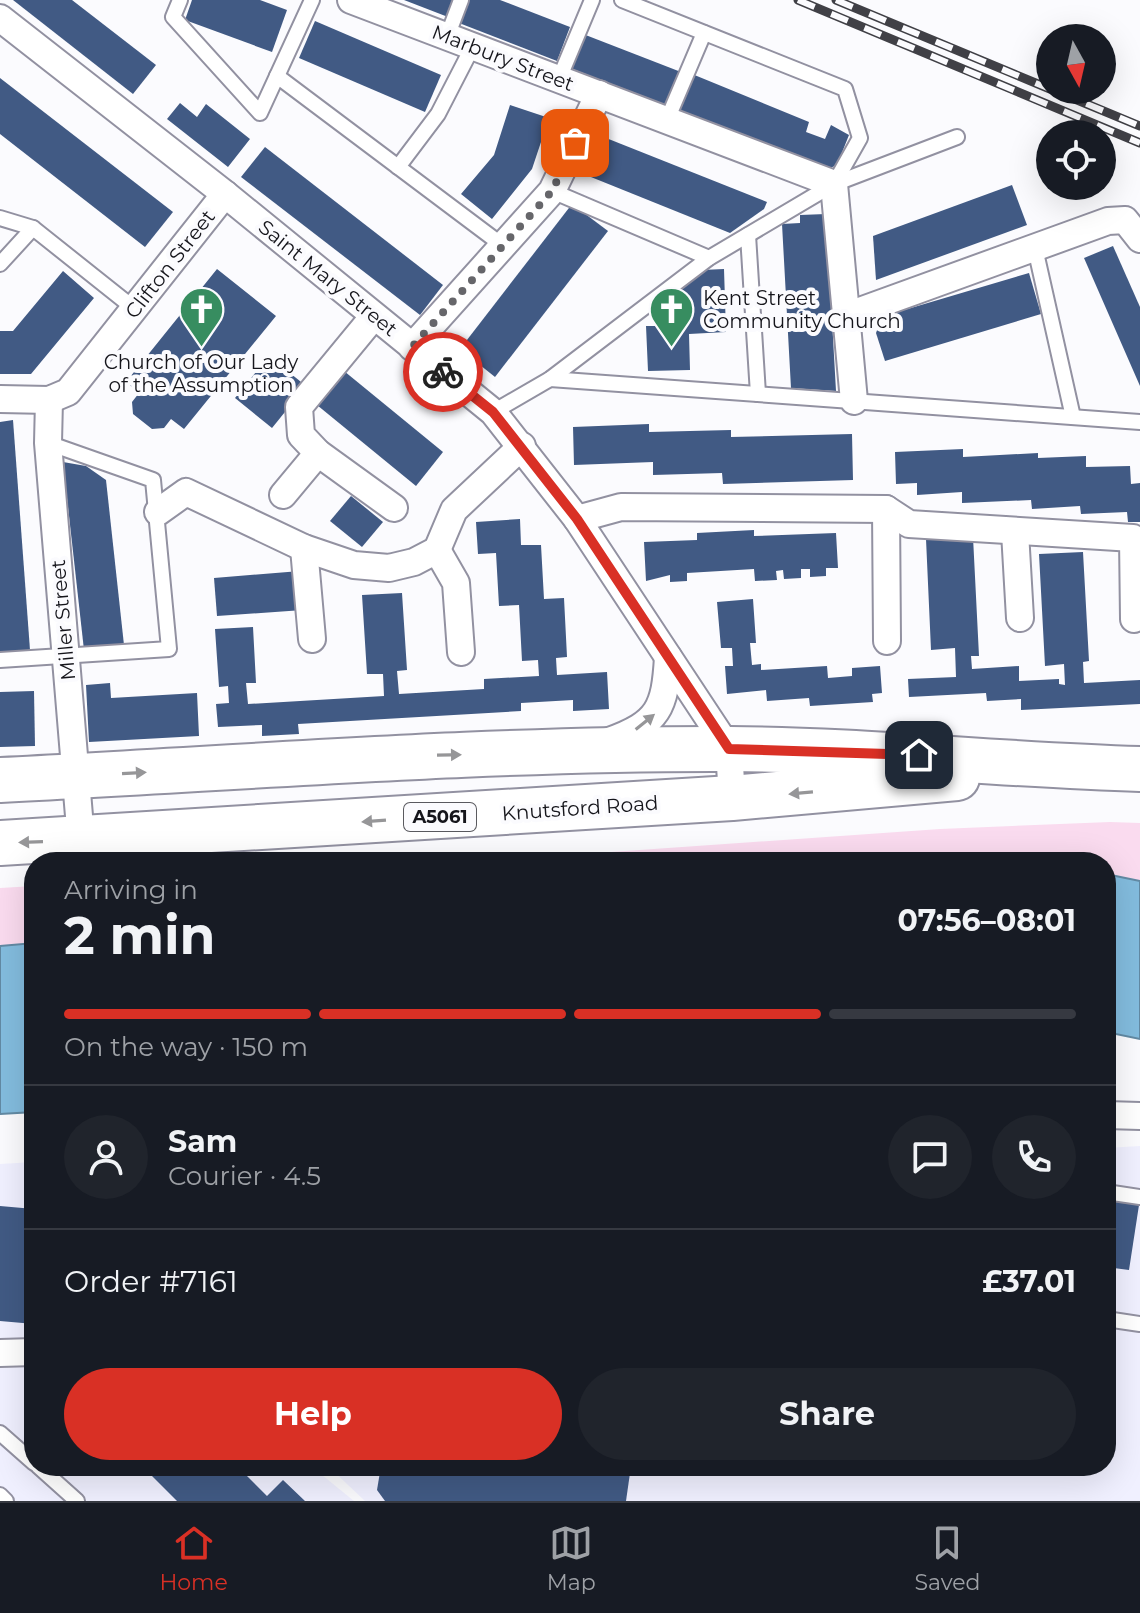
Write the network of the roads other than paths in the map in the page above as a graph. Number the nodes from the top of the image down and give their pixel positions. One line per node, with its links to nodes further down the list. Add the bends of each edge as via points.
1 (180, 0): 11 (lane, via 173,17 260,113)
2 (312, 0): 11 (lane)
3 (351, 0): 9 (street, Marbury Street)
4 (461, 0): 9 (lane)
5 (592, 0): 12 (lane)
6 (622, 0): 8 (lane)
7 (0, 18): 19 (street, Saint Mary Street)
8 (704, 33): 14 (lane); 17 (lane, via 845,89 860,138)
9 (447, 37): 10 (street, Marbury Street)
10 (473, 46): 12 (street, Marbury Street); 16 (lane, via 438,114)
11 (277, 76): 16 (lane)
12 (559, 79): 13 (street, Marbury Street)
13 (599, 94): 14 (street, Marbury Street); 18 (street)
14 (667, 120): 17 (street, Marbury Street)
15 (957, 137): 17 (lane)
16 (398, 167): 24 (lane)
17 (834, 184): 23 (lane); 30 (street)
18 (552, 191): 24 (street); 26 (lane)
19 (225, 194): 28 (street, Clifton Street); 29 (street, Saint Mary Street)
20 (0, 218): 21 (lane)
21 (33, 228): 27 (lane); 28 (lane)
22 (1132, 229): 25 (street, via 1108,221)
23 (748, 235): 26 (lane); 33 (lane)
24 (502, 245): 31 (street)
25 (1035, 248): 30 (street); 38 (lane)
26 (709, 258): 32 (lane)
27 (0, 264)
28 (136, 310): 35 (street, Clifton Street, via 68,392)
29 (374, 316): 31 (street, Saint Mary Street); 42 (street, via 299,407 301,435)
30 (846, 316): 36 (street)
31 (412, 347): 37 (street, Saint Mary Street)
32 (550, 379): 33 (lane); 37 (lane)
33 (758, 394): 36 (lane)
34 (0, 399): 35 (street)
35 (49, 400): 40 (street, Miller Street)
36 (854, 401): 38 (lane)
37 (493, 412): 41 (street, Saint Mary Street)
38 (1073, 417): 39 (lane)
39 (1140, 422)
40 (48, 443): 46 (lane, via 153,480); 57 (street, Miller Street)
41 (522, 446): 47 (street, Saint Mary Street); 50 (street, via 454,510)
42 (318, 453): 43 (street); 44 (street)
43 (283, 495)
44 (394, 508)
45 (886, 509): 47 (street, via 621,507); 48 (street, via 909,524); 55 (street)
46 (158, 512): 49 (street, via 186,492); 57 (lane, via 169,649)
47 (577, 519): 58 (street, Saint Mary Street)
48 (1015, 532): 51 (street, via 1133,538); 52 (street)
49 (304, 548): 50 (street, via 354,565 389,568); 54 (street)
50 (437, 550): 56 (street, via 456,583)
51 (1137, 552): 53 (street)
52 (1020, 618)
53 (1134, 619)
54 (312, 639)
55 (887, 641)
56 (461, 652)
57 (66, 656): 59 (lane); 64 (street, Miller Street)
58 (668, 657): 60 (street, Saint Mary Street); 61 (street, one-way to 58, via 633,733 655,717 666,695)
59 (0, 660)
60 (729, 749): 61 (highway, Knutsford Road / A5061); 62 (highway, Knutsford Road / A5061, via 891,753); 66 (street)
61 (580, 752): 64 (highway, Knutsford Road / A5061, one-way to 61)
62 (1063, 767): 63 (highway, Knutsford Road / A5061); 66 (highway, Knutsford Road / A5061, one-way to 66)
63 (1140, 769)
64 (76, 776): 65 (highway, Knutsford Road / A5061); 67 (street, Miller Street)
65 (0, 780)
66 (732, 798): 67 (highway, Knutsford Road / A5061, one-way to 67)
67 (81, 840): 68 (highway, Knutsford Road / A5061, one-way to 68)
68 (0, 843)
69 (1116, 1115): 70 (street)
70 (1140, 1116)
71 (1116, 1193): 72 (lane)
72 (1140, 1197)
73 (1116, 1320): 74 (lane)
74 (1140, 1324)
75 (24, 1352): 76 (street)
76 (0, 1353)
77 (0, 1433): 78 (lane)
78 (24, 1454)
79 (49, 1476): 82 (lane)
80 (0, 1495): 81 (lane)
81 (6, 1501)
82 (77, 1501)

